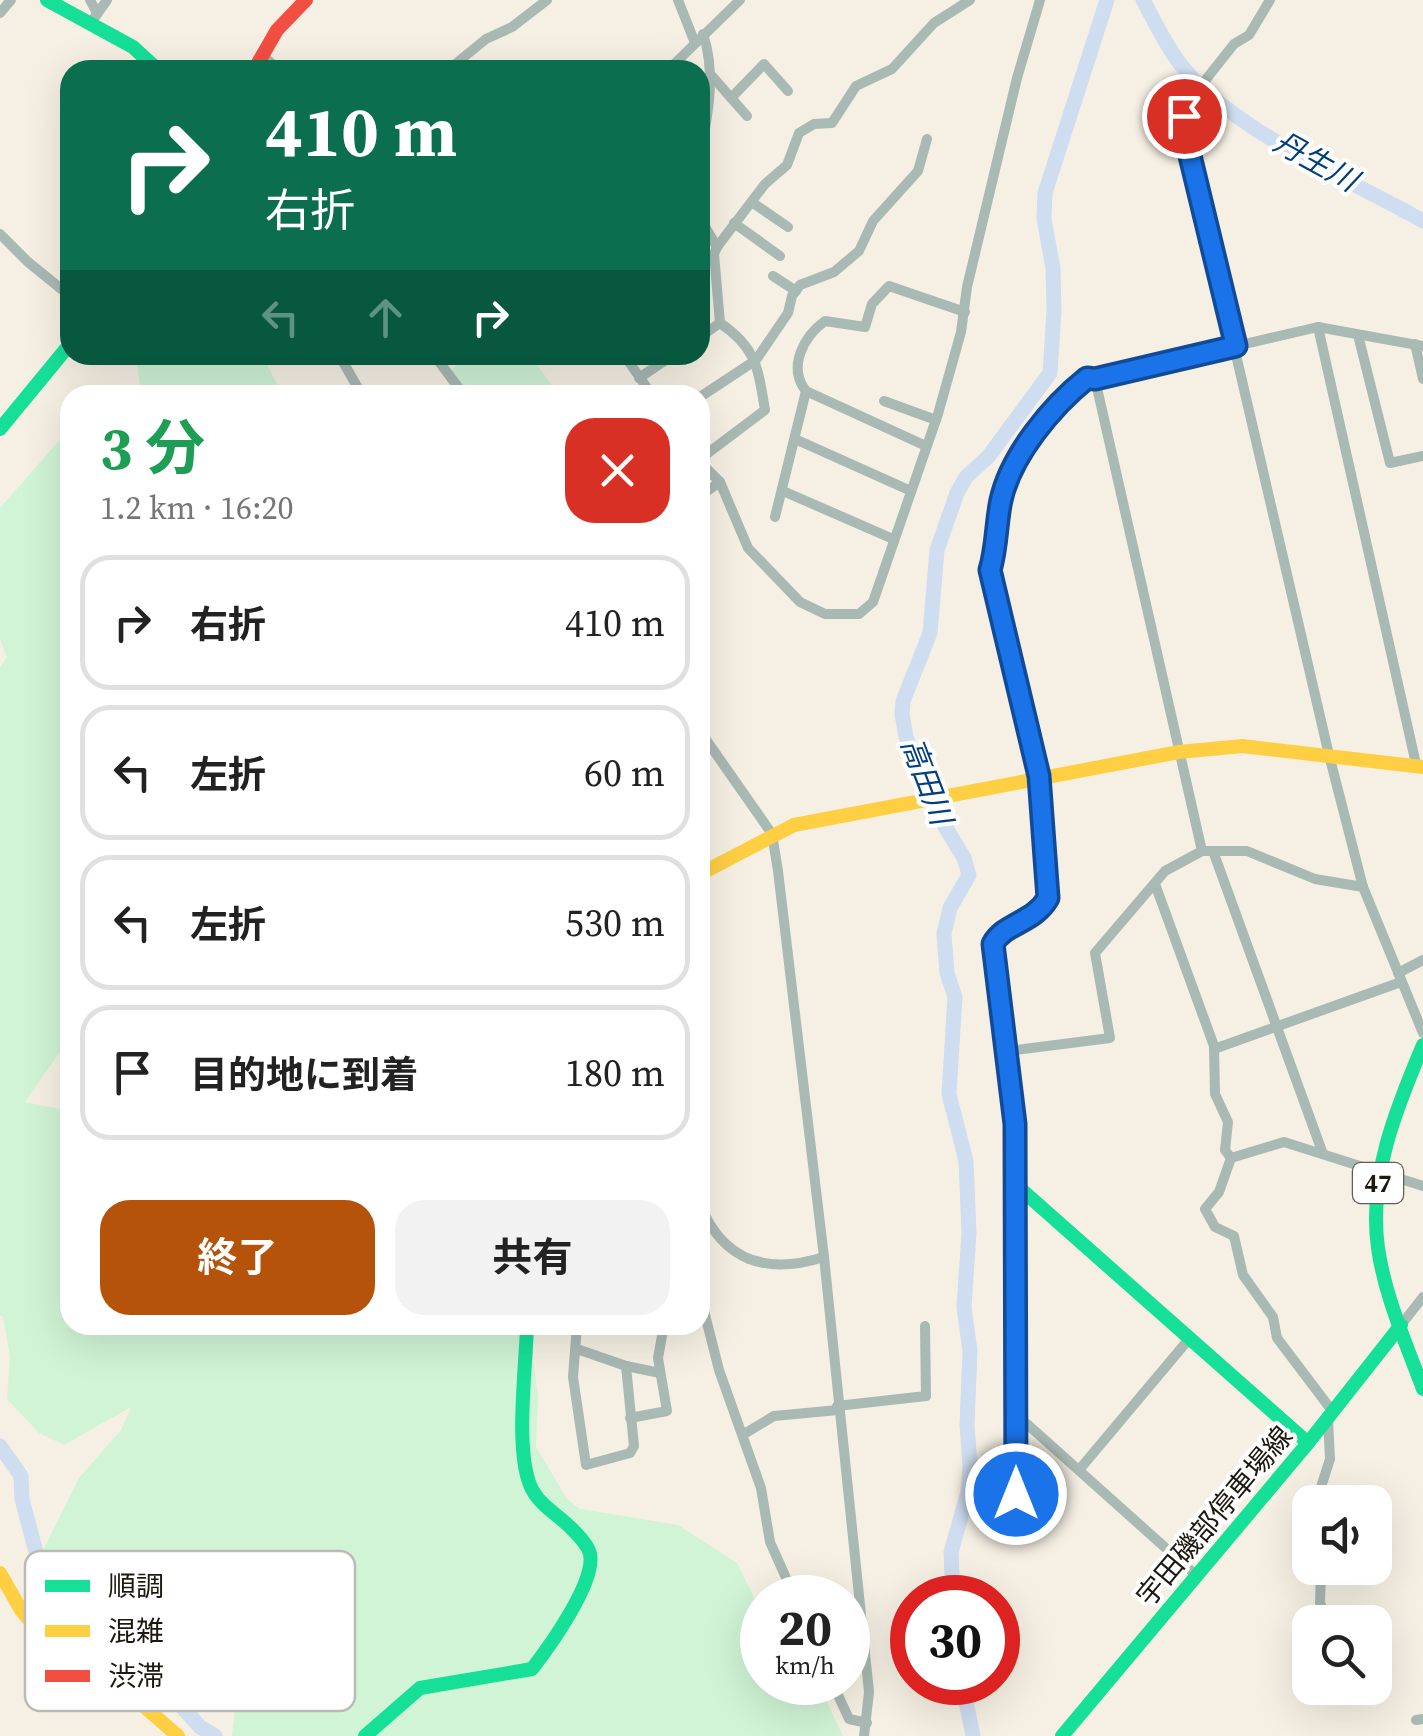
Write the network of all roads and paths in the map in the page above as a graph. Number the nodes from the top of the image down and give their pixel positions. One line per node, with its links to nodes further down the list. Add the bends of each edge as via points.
1 (12, 0): 12 (street)
2 (47, 0): 13 (street)
3 (90, 0): 13 (street)
4 (108, 0): 13 (street)
5 (306, 0): 15 (street)
6 (547, 0): 19 (street)
7 (678, 0): 14 (street)
8 (740, 0): 14 (street)
9 (970, 0): 26 (street, via 934,22 892,69 856,86 832,123 799,133 792,159)
10 (1040, 0): 36 (street, via 1008,113)
11 (1270, 0): 42 (street, via 1249,35 1234,44 1188,102 1184,131)
12 (0, 14)
13 (93, 19): 16 (street)
14 (699, 38): 20 (street); 21 (street, via 710,54)
15 (261, 54): 17 (street); 18 (street)
16 (147, 60)
17 (258, 60)
18 (268, 60)
19 (460, 60)
20 (678, 60)
21 (710, 74): 23 (street)
22 (788, 91): 23 (street, via 764,64)
23 (731, 98): 24 (street)
24 (747, 116)
25 (927, 139): 35 (street, via 918,171 846,265)
26 (753, 203): 27 (street); 28 (street)
27 (734, 223): 31 (street); 32 (street)
28 (788, 227)
29 (0, 234): 34 (street)
30 (710, 235): 31 (street)
31 (717, 247): 37 (street)
32 (780, 256)
33 (773, 276): 35 (street)
34 (60, 288)
35 (796, 290): 44 (street)
36 (966, 312): 52 (street, via 889,286 872,304 865,327 825,322 810,334 798,369); 54 (street)
37 (720, 324): 39 (street); 44 (street)
38 (1318, 327): 40 (street); 42 (street); 70 (street)
39 (710, 330)
40 (1358, 334): 41 (street); 59 (street, via 1390,462)
41 (1419, 345): 48 (street)
42 (1236, 346): 49 (street); 69 (street)
43 (60, 356): 55 (street)
44 (756, 360): 51 (street); 58 (street, via 766,410)
45 (631, 365): 47 (street)
46 (658, 365): 47 (street)
47 (639, 378): 50 (street)
48 (1423, 378)
49 (1095, 379): 68 (street); 71 (street, via 1077,386 1012,470 990,570)
50 (644, 385)
51 (710, 390)
52 (806, 390): 56 (street); 57 (street)
53 (884, 401): 54 (street)
54 (936, 420): 57 (street)
55 (0, 429)
56 (795, 439): 63 (street); 64 (street)
57 (926, 446): 64 (street)
58 (710, 452)
59 (1423, 456)
60 (710, 471): 61 (street)
61 (720, 482): 62 (street); 66 (street, via 748,548 800,602 825,614 859,614 873,602)
62 (710, 489)
63 (782, 490): 65 (street); 66 (street)
64 (911, 491): 66 (street)
65 (776, 516)
66 (893, 539)
67 (710, 745): 72 (street)
68 (1179, 752): 69 (street, via 1242,746); 71 (street); 73 (street)
69 (1329, 756): 70 (street); 76 (street)
70 (1419, 766)
71 (1039, 776): 72 (street); 83 (street, via 1048,898 993,944)
72 (772, 834): 74 (street); 90 (street)
73 (1208, 851): 75 (street, via 1165,871); 76 (street, via 1247,851 1316,879); 79 (street)
74 (710, 868)
75 (1155, 884): 82 (street); 83 (street, via 1096,953 1110,1038)
76 (1363, 887): 78 (street)
77 (1423, 960): 78 (street)
78 (1399, 978): 79 (street); 80 (street)
79 (1278, 1027): 82 (street); 84 (street)
80 (1423, 1034)
81 (1423, 1045): 86 (street, 47)
82 (1214, 1050): 85 (street)
83 (1008, 1051): 87 (street)
84 (1323, 1154): 85 (street, via 1284,1142); 86 (street)
85 (1230, 1158): 104 (street, via 1219,1192 1205,1209 1214,1227 1234,1236 1243,1275)
86 (1380, 1172): 88 (street); 92 (street, 47, via 1379,1252)
87 (1015, 1184): 98 (street); 111 (street)
88 (1423, 1186)
89 (710, 1219): 90 (street, via 754,1263)
90 (824, 1257): 103 (street)
91 (1423, 1297): 92 (street)
92 (1401, 1325): 102 (street, 47); 104 (street, 宇田磯部停車場線)
93 (925, 1326): 103 (street, via 926,1396)
94 (710, 1334): 107 (street)
95 (527, 1335): 121 (street, via 529,1484 588,1550 581,1588 532,1668 420,1688)
96 (577, 1335): 99 (street)
97 (662, 1335): 101 (street)
98 (1188, 1339): 108 (street); 109 (street)
99 (576, 1349): 100 (street); 105 (street, via 573,1377 586,1465 630,1453)
100 (626, 1366): 101 (street); 105 (street)
101 (660, 1373): 105 (street, via 667,1411)
102 (1423, 1389)
103 (838, 1408): 107 (street, via 774,1416); 118 (street)
104 (1330, 1415): 108 (street, 宇田磯部停車場線); 110 (street, via 1330,1459)
105 (630, 1418)
106 (1027, 1424): 109 (street)
107 (744, 1434): 113 (street)
108 (1308, 1443): 114 (street, 宇田磯部停車場線)
109 (1078, 1470): 114 (street)
110 (1322, 1485)
111 (1016, 1532)
112 (0, 1573): 115 (street)
113 (784, 1575)
114 (1198, 1576): 119 (street, 宇田磯部停車場線)
115 (25, 1615)
116 (842, 1705): 118 (street, via 849,1720)
117 (149, 1711): 120 (street)
118 (867, 1723): 122 (street)
119 (1064, 1735)
120 (178, 1736)
121 (365, 1736)
122 (864, 1736)

